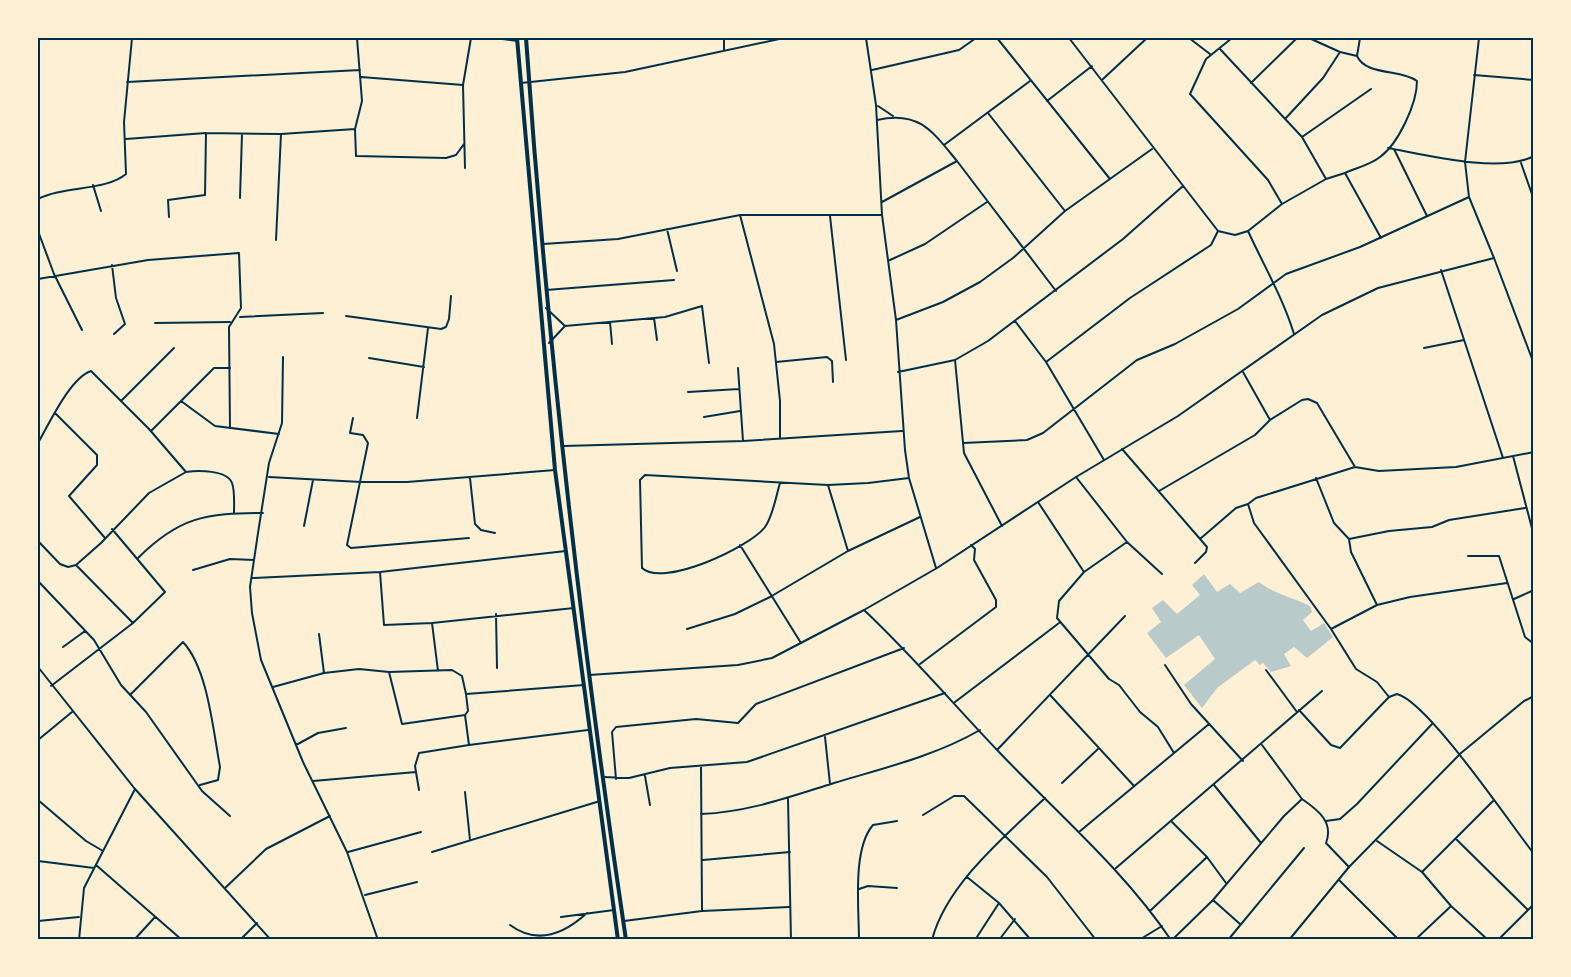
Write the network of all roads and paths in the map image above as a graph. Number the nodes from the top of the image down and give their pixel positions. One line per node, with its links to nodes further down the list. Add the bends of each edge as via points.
1 (132, 38): 33 (street)
2 (357, 38): 26 (street)
3 (471, 38): 37 (street)
4 (495, 38): 19 (street)
5 (526, 38): 34 (highway)
6 (724, 38): 21 (street)
7 (784, 38): 21 (street)
8 (866, 38): 27 (street)
9 (976, 38): 27 (street, via 959,50)
10 (997, 38): 32 (street)
11 (1069, 38): 25 (street)
12 (1147, 38): 30 (street)
13 (1189, 38): 23 (street)
14 (1232, 38): 20 (street)
15 (1297, 38): 36 (street)
16 (1309, 38): 22 (street)
17 (1360, 38): 24 (street)
18 (1479, 38): 28 (street)
19 (518, 39): 35 (highway)
20 (1219, 49): 23 (street); 36 (street)
21 (724, 51): 34 (street, via 625,72)
22 (1340, 52): 24 (street); 43 (street, via 1323,78)
23 (1210, 54): 72 (street, via 1190,94 1268,180)
24 (1357, 56): 53 (street, via 1359,62 1369,67 1417,81 1413,109)
25 (1092, 66): 30 (street); 39 (street)
26 (360, 70): 29 (street); 33 (street)
27 (872, 70): 40 (street)
28 (1474, 75): 31 (street); 58 (street)
29 (361, 76): 37 (street); 45 (street, via 361,112)
30 (1103, 79): 54 (street)
31 (1533, 80)
32 (1030, 81): 39 (street); 41 (street)
33 (127, 82): 50 (street)
34 (529, 82): 35 (street); 86 (highway)
35 (521, 83): 162 (highway)
36 (1251, 83): 43 (street)
37 (463, 85): 51 (street)
38 (1371, 90): 49 (street)
39 (1047, 101): 62 (street)
40 (876, 105): 42 (street); 44 (street)
41 (988, 113): 52 (street); 74 (street)
42 (893, 116): 44 (street); 52 (street, via 923,123)
43 (1285, 119): 49 (street)
44 (877, 120): 70 (street)
45 (355, 129): 48 (street); 51 (street, via 354,152 359,159 446,158 456,155)
46 (206, 132): 47 (street); 50 (street); 78 (street, via 205,195 168,200)
47 (242, 134): 48 (street); 67 (street)
48 (281, 134): 85 (street)
49 (1302, 137): 63 (street)
50 (126, 139): 64 (street, via 126,174 119,180)
51 (464, 144): 60 (street)
52 (944, 145): 57 (street)
53 (1388, 148): 55 (street); 61 (street, via 1377,160)
54 (1152, 149): 62 (street); 65 (street)
55 (1394, 149): 58 (street); 79 (street)
56 (1533, 156): 59 (street)
57 (957, 161): 70 (street); 71 (street)
58 (1465, 162): 59 (street); 66 (street)
59 (1521, 163): 69 (street)
60 (465, 168)
61 (1345, 173): 63 (street); 84 (street)
62 (1110, 179): 74 (street)
63 (1326, 179): 72 (street)
64 (93, 184): 68 (street); 73 (street)
65 (1183, 186): 82 (street); 98 (street)
66 (1469, 196): 79 (street); 88 (street)
67 (240, 198)
68 (38, 199)
69 (1533, 200)
70 (882, 202): 76 (street)
71 (987, 202): 87 (street); 89 (street, via 925,244)
72 (1282, 204): 83 (street)
73 (101, 211)
74 (1065, 211): 87 (street)
75 (740, 215): 77 (street); 80 (street); 126 (street)
76 (882, 215): 77 (street); 89 (street)
77 (830, 216): 124 (street)
78 (169, 217)
79 (1427, 217): 84 (street)
80 (667, 229): 86 (street, via 618,239); 92 (street)
81 (38, 231): 93 (street)
82 (1218, 231): 83 (street, via 1234,235); 127 (street, via 1211,245 1130,298)
83 (1248, 231): 96 (street)
84 (1381, 238): 96 (street, via 1286,274)
85 (276, 240)
86 (541, 244): 97 (highway)
87 (1024, 247): 98 (street); 105 (street, via 955,296)
88 (1494, 258): 91 (street); 121 (street)
89 (890, 260): 105 (street)
90 (112, 264): 93 (street); 103 (street, via 239,253); 113 (street, via 116,298 125,324)
91 (1441, 270): 114 (street, via 1378,288 1322,315); 116 (street)
92 (677, 271)
93 (54, 274): 94 (street); 112 (street)
94 (38, 279)
95 (674, 280): 97 (street)
96 (1273, 285): 114 (street, via 1284,301); 140 (street, via 1239,309 1137,360 1089,394)
97 (545, 290): 100 (highway)
98 (1056, 291): 106 (street)
99 (451, 296): 111 (street, via 446,327)
100 (546, 309): 110 (street); 117 (highway)
101 (323, 313): 103 (street)
102 (346, 316): 111 (street)
103 (238, 317): 107 (street)
104 (654, 318): 108 (street); 115 (street); 128 (street, via 703,306)
105 (896, 320): 133 (street)
106 (1015, 321): 125 (street); 127 (street)
107 (230, 322): 109 (street); 131 (street)
108 (610, 322): 110 (street); 118 (street)
109 (155, 323)
110 (565, 326): 117 (street)
111 (428, 328): 130 (street)
112 (82, 330)
113 (114, 334)
114 (1294, 334): 134 (street)
115 (657, 340)
116 (1464, 340): 120 (street); 159 (street)
117 (549, 343): 155 (highway)
118 (612, 344)
119 (174, 348): 139 (street)
120 (1424, 348)
121 (1532, 355): 129 (street)
122 (283, 357): 150 (street)
123 (369, 358): 130 (street)
124 (846, 360)
125 (955, 360): 133 (street); 154 (street)
126 (776, 362): 135 (street, via 827,357 832,361); 151 (street)
127 (1046, 362): 140 (street)
128 (709, 363)
129 (1533, 364)
130 (424, 367): 145 (street)
131 (230, 368): 138 (street, via 214,368); 147 (street)
132 (738, 368): 136 (street)
133 (898, 372): 149 (street)
134 (1243, 372): 146 (street); 156 (street)
135 (833, 382)
136 (739, 389): 137 (street); 141 (street)
137 (688, 392)
138 (181, 401): 147 (street, via 215,426); 148 (street)
139 (121, 402): 142 (street, via 88,371); 148 (street)
140 (1075, 410): 154 (street, via 1027,440); 160 (street)
141 (740, 411): 143 (street); 152 (street)
142 (55, 413): 153 (street); 185 (street, via 98,455 97,465 69,496)
143 (704, 417)
144 (353, 418): 170 (street, via 350,433 363,435 368,443)
145 (417, 418)
146 (1270, 420): 161 (street, via 1302,400 1312,400); 173 (street, via 1255,435)
147 (230, 428): 150 (street)
148 (151, 431): 163 (street)
149 (902, 431): 151 (street); 165 (street)
150 (279, 434): 164 (street, via 269,463)
151 (780, 439): 152 (street)
152 (743, 441): 155 (street)
153 (38, 443)
154 (963, 443): 181 (street, via 970,465)
155 (561, 446): 198 (highway)
156 (1122, 449): 160 (street); 173 (street)
157 (1533, 452): 158 (street)
158 (1513, 456): 159 (street); 176 (street)
159 (1503, 458): 161 (street, via 1445,467 1379,471)
160 (1104, 460): 166 (street)
161 (1355, 467): 168 (street)
162 (555, 470): 167 (street); 193 (highway)
163 (186, 472): 177 (street, via 223,474 228,478 232,483); 182 (street, via 149,493)
164 (269, 477): 169 (street); 178 (street)
165 (909, 477): 172 (street); 179 (street)
166 (1076, 477): 174 (street); 190 (street)
167 (470, 478): 170 (street); 183 (street, via 475,524 481,530)
168 (1316, 478): 175 (street); 188 (street, via 1334,523)
169 (313, 480): 170 (street); 180 (street)
170 (361, 482): 186 (street, via 347,545 351,548)
171 (780, 483): 172 (street); 191 (street, via 764,528); 191 (street, via 692,476 642,477 644,570 668,572 697,566)
172 (828, 485): 194 (street)
173 (1158, 492): 187 (street)
174 (1038, 502): 181 (street); 205 (street)
175 (1248, 504): 187 (street, via 1236,508); 221 (street, via 1254,523)
176 (1525, 508): 184 (street); 188 (street)
177 (234, 513): 178 (street); 196 (street, via 205,516 174,527)
178 (262, 513): 197 (street)
179 (920, 517): 194 (street); 202 (street)
180 (304, 526)
181 (1002, 526): 192 (street)
182 (112, 529): 185 (street); 196 (street)
183 (495, 533)
184 (1533, 536)
185 (105, 538): 201 (street)
186 (469, 538)
187 (1200, 539): 200 (street, via 1207,547)
188 (1349, 539): 213 (street, via 1351,552)
189 (38, 541): 201 (street, via 60,564)
190 (1127, 542): 205 (street); 206 (street)
191 (740, 545): 211 (street)
192 (971, 545): 202 (street); 231 (street, via 996,607)
193 (566, 551): 199 (highway); 204 (street)
194 (848, 551): 211 (street)
195 (1468, 556): 209 (street, via 1499,556)
196 (138, 558): 218 (street, via 165,592)
197 (254, 560): 203 (street, via 230,558); 207 (street)
198 (575, 560): 199 (highway); 239 (highway)
199 (567, 561): 214 (highway)
200 (1196, 563)
201 (76, 565): 218 (street)
202 (937, 568): 215 (street)
203 (193, 570)
204 (380, 572): 207 (street); 219 (street, via 384,625)
205 (1084, 572): 220 (street, via 1059,601)
206 (1162, 574)
207 (251, 578): 242 (street, via 261,660)
208 (38, 581): 223 (street)
209 (1507, 583): 212 (street); 213 (street)
210 (1533, 590): 212 (street)
211 (770, 597): 222 (street); 225 (street)
212 (1514, 599): 226 (street, via 1526,637)
213 (1377, 605): 221 (street)
214 (574, 608): 216 (street); 240 (highway)
215 (864, 610): 225 (street); 229 (street)
216 (496, 614): 219 (street); 234 (street)
217 (1125, 616): 230 (street)
218 (133, 623): 228 (street)
219 (432, 623): 236 (street)
220 (1059, 623): 230 (street); 250 (street)
221 (1331, 629): 249 (street, via 1356,669 1377,682)
222 (687, 630)
223 (85, 631): 227 (street); 228 (street)
224 (319, 634): 238 (street)
225 (801, 643): 239 (street, via 756,662)
226 (1533, 644)
227 (63, 647)
228 (99, 648): 241 (street); 246 (street)
229 (904, 648): 231 (street); 273 (street, via 756,704 738,723 696,719 616,727 612,732)
230 (1088, 653): 247 (street); 266 (street, via 1158,727)
231 (920, 665): 245 (street)
232 (1165, 665): 254 (street)
233 (38, 667): 241 (street)
234 (497, 668)
235 (1266, 670): 251 (street)
236 (438, 671): 237 (street); 244 (street, via 459,672)
237 (388, 672): 238 (street, via 366,669); 253 (street, via 402,724)
238 (324, 673): 242 (street)
239 (589, 675): 272 (highway)
240 (584, 685): 244 (street); 257 (highway)
241 (51, 686): 252 (street)
242 (272, 688): 261 (street)
243 (1322, 691): 251 (street)
244 (466, 693): 253 (street)
245 (945, 693): 250 (street); 259 (street)
246 (130, 695): 277 (street); 277 (street, via 183,642 192,652 200,670 220,767 218,780)
247 (1050, 695): 264 (street); 265 (street)
248 (1533, 696): 267 (street)
249 (1389, 697): 251 (street, via 1340,748 1331,745); 255 (street, via 1404,696)
250 (955, 702): 258 (street)
251 (1298, 711): 263 (street)
252 (72, 712): 260 (street); 280 (street)
253 (465, 715): 262 (street)
254 (1209, 724): 266 (street); 268 (street)
255 (1432, 724): 267 (street); 296 (street, via 1357,804 1340,819)
256 (346, 728): 261 (street, via 318,733)
257 (590, 730): 262 (street); 287 (highway)
258 (980, 730): 265 (street); 276 (street, via 938,751)
259 (825, 737): 269 (street, via 747,762); 276 (street)
260 (38, 740)
261 (297, 745): 274 (street)
262 (469, 745): 270 (street, via 419,753)
263 (1261, 745): 268 (street); 285 (street)
264 (1099, 748): 275 (street); 279 (street)
265 (998, 750): 283 (street)
266 (1174, 753): 279 (street)
267 (1461, 753): 288 (street); 302 (street)
268 (1243, 761): 278 (street)
269 (701, 766): 271 (street); 290 (street)
270 (416, 772): 274 (street); 281 (street)
271 (645, 776): 273 (street); 289 (street)
272 (603, 777): 273 (street); 340 (highway)
273 (616, 778)
274 (313, 781): 293 (street)
275 (1062, 783)
276 (830, 784): 284 (street)
277 (200, 785): 292 (street)
278 (1214, 785): 295 (street); 303 (street)
279 (1134, 786): 298 (street)
280 (135, 789): 305 (street); 321 (street)
281 (419, 790)
282 (465, 792): 301 (street)
283 (1044, 798): 298 (street); 299 (street)
284 (788, 799): 290 (street, via 743,811); 308 (street)
285 (1302, 799): 296 (street); 303 (street)
286 (38, 800): 305 (street)
287 (600, 801): 301 (street); 330 (highway)
288 (1493, 801): 300 (street); 309 (street)
289 (650, 805)
290 (701, 814): 312 (street)
291 (923, 815): 299 (street, via 959,794)
292 (230, 816)
293 (330, 816): 306 (street); 321 (street, via 266,849)
294 (897, 821): 323 (street, via 879,823 869,829 859,867)
295 (1171, 821): 310 (street); 315 (street)
296 (1326, 821): 314 (street, via 1330,833 1326,843)
297 (421, 832): 306 (street)
298 (1079, 832): 315 (street)
299 (1004, 837): 317 (street); 360 (street, via 1047,877)
300 (1456, 839): 316 (street); 332 (street)
301 (471, 840): 307 (street)
302 (1377, 841): 314 (street); 316 (street)
303 (1261, 843): 320 (street)
304 (1304, 848): 343 (street)
305 (103, 851): 313 (street)
306 (347, 852): 324 (street)
307 (432, 852)
308 (790, 852): 312 (street); 329 (street)
309 (1533, 854)
310 (1207, 857): 320 (street); 331 (street)
311 (38, 861): 313 (street)
312 (702, 861): 333 (street)
313 (95, 866): 335 (street, via 84,888); 336 (street)
314 (1349, 867): 318 (street)
315 (1116, 868): 331 (street)
316 (1422, 872): 328 (street)
317 (967, 877): 326 (street); 356 (street, via 946,907)
318 (1338, 880): 345 (street); 365 (street)
319 (417, 882): 324 (street)
320 (1226, 882): 325 (street)
321 (225, 888): 341 (street)
322 (897, 888): 323 (street)
323 (859, 889): 355 (street)
324 (363, 895): 351 (street)
325 (1213, 900): 343 (street); 362 (street)
326 (999, 903): 338 (street); 357 (street)
327 (1533, 904): 332 (street)
328 (1451, 906): 366 (street); 367 (street)
329 (789, 907): 333 (street); 354 (street)
330 (614, 910): 334 (street); 352 (highway)
331 (1150, 910): 344 (street)
332 (1528, 910): 368 (street)
333 (702, 911): 340 (street)
334 (587, 913): 337 (street); 342 (street, via 554,935 526,935)
335 (79, 917): 339 (street); 346 (street)
336 (155, 917): 347 (street); 348 (street)
337 (561, 917)
338 (1015, 919): 358 (street); 359 (street)
339 (38, 921)
340 (624, 921): 353 (highway)
341 (256, 923): 349 (street); 350 (street)
342 (510, 925)
343 (1241, 925): 363 (street)
344 (1162, 926): 361 (street); 362 (street)
345 (1290, 938): 364 (street)
346 (78, 939)
347 (135, 939)
348 (182, 939)
349 (240, 939)
350 (271, 939)
351 (378, 939)
352 (618, 939)
353 (626, 939)
354 (791, 939)
355 (859, 939)
356 (932, 939)
357 (975, 939)
358 (999, 939)
359 (1031, 939)
360 (1096, 939)
361 (1139, 939)
362 (1171, 939)
363 (1228, 939)
364 (1294, 939)
365 (1399, 939)
366 (1415, 939)
367 (1488, 939)
368 (1498, 939)

